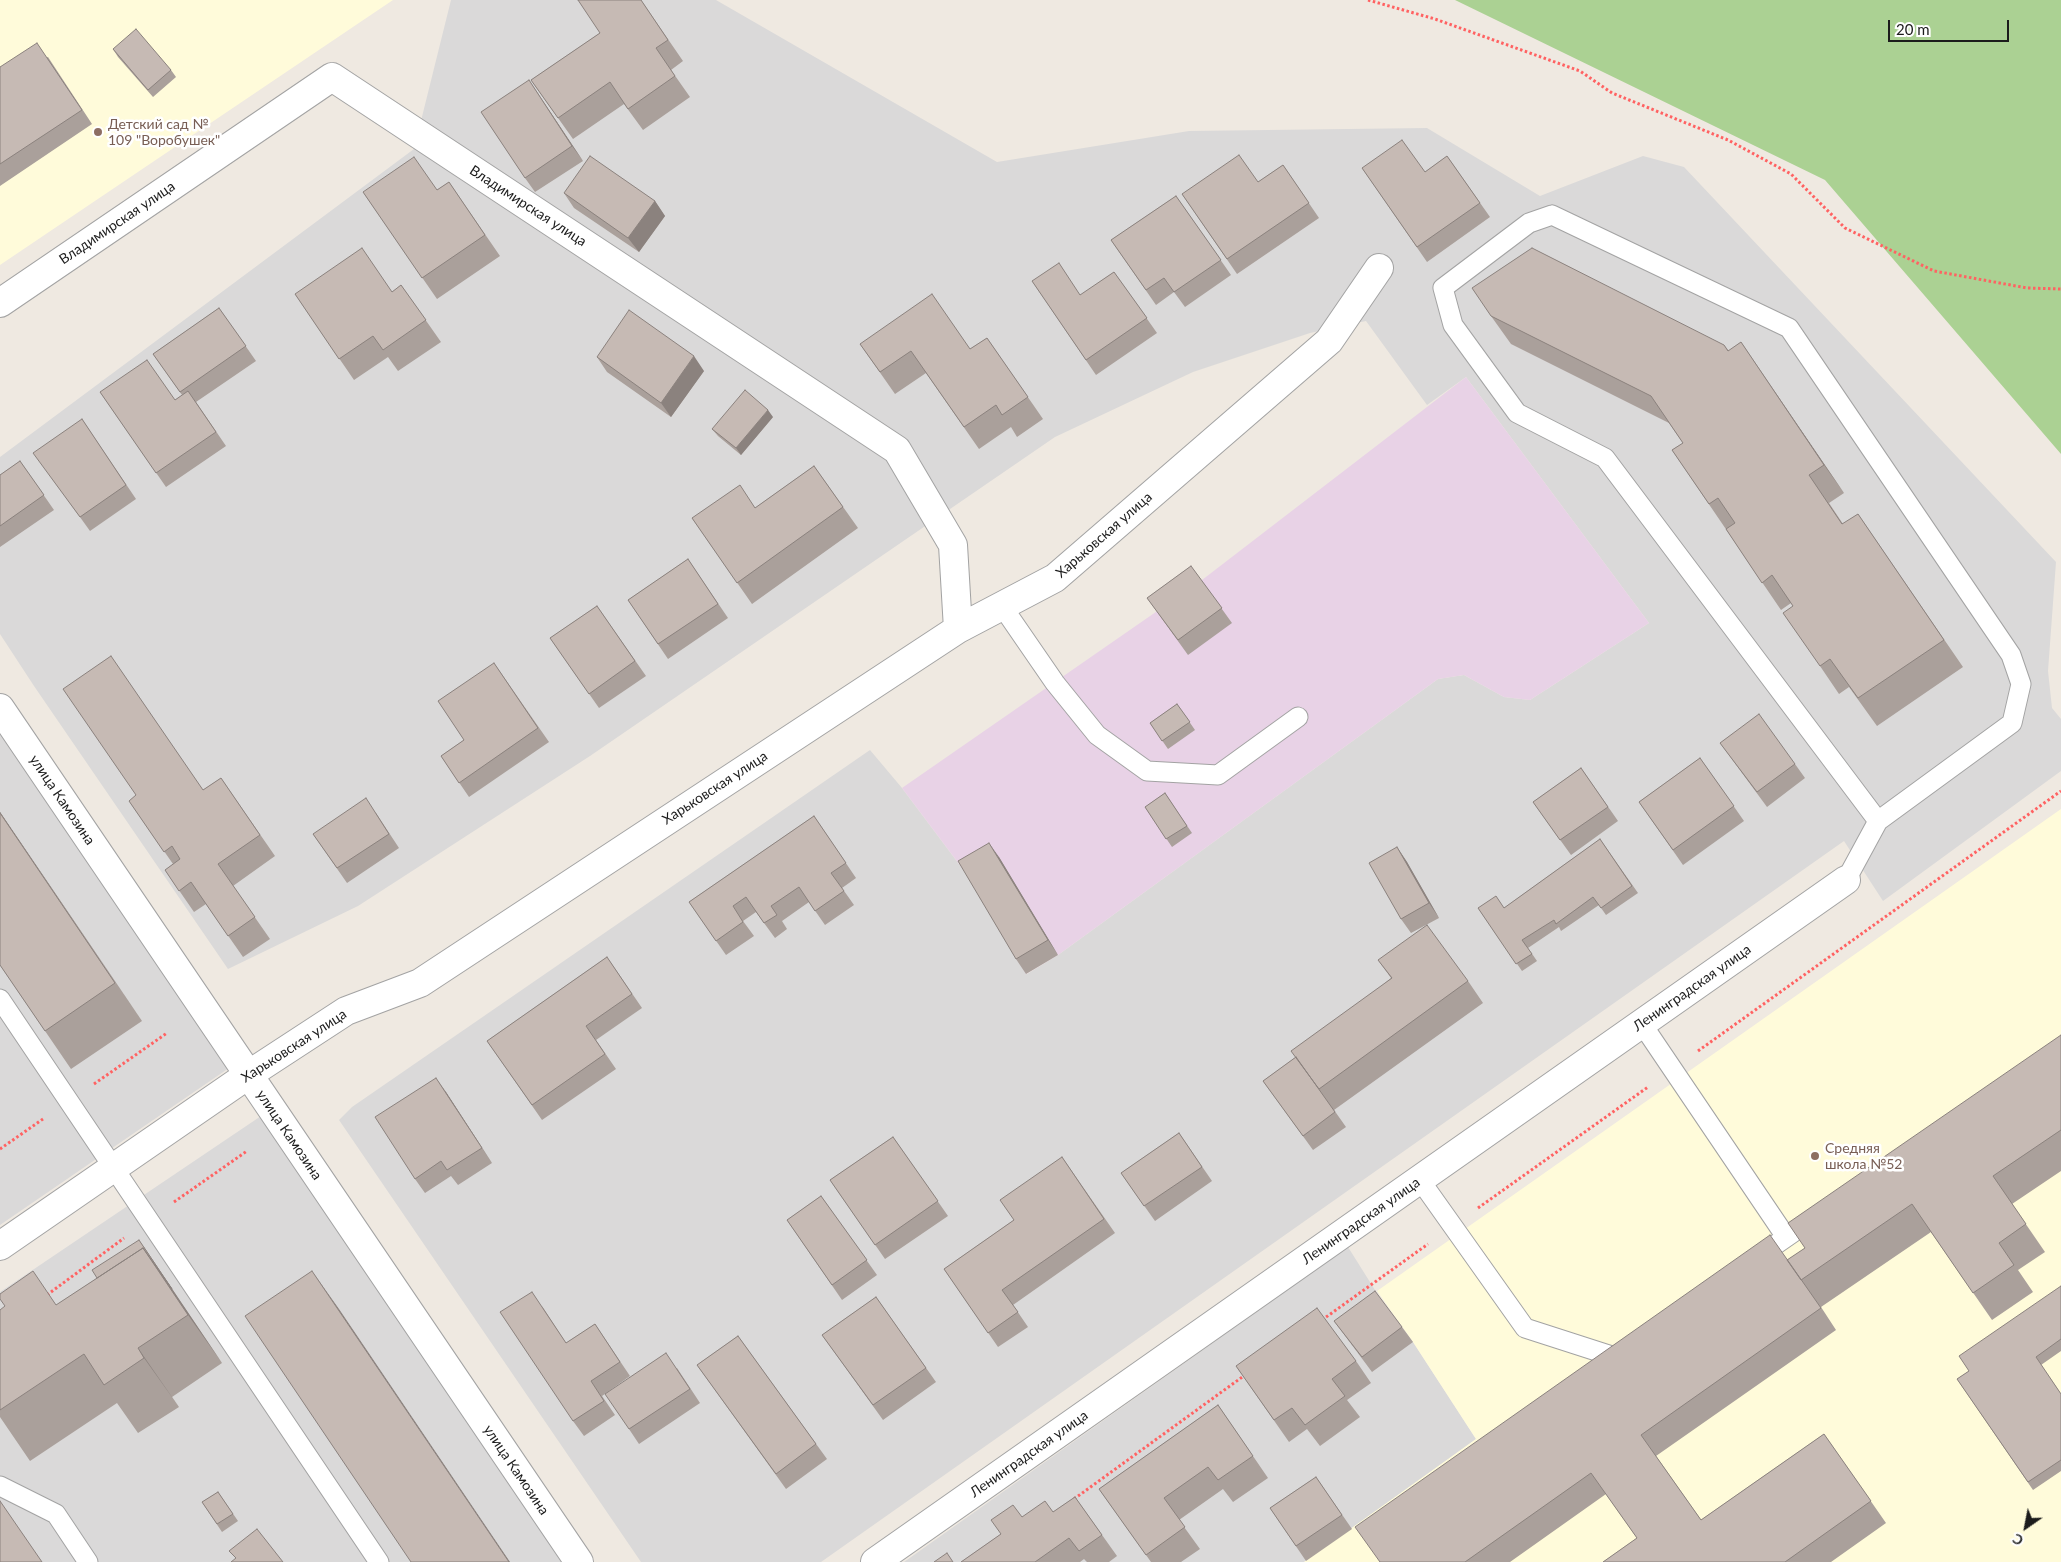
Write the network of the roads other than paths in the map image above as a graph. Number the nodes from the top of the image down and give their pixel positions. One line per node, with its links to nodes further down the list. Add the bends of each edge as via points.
1 (1379, 268): 3 (street, Харьковская улица, via 1329,341 1055,578)
2 (0, 303): 4 (street, Владимирская улица, via 332,77 897,450 953,545)
3 (1002, 606): 4 (street, Харьковская улица); 6 (lane, via 1055,683 1097,735 1147,771 1218,775)
4 (958, 629): 11 (street, Харьковская улица, via 420,983 346,1011)
5 (0, 708): 11 (street, улица Камозина)
6 (1298, 717)
7 (1878, 821): 7 (lane, via 2012,723 2021,684 2011,655 1789,328 1552,215 1529,223 1444,288 1453,325 1517,413 1604,458); 8 (lane)
8 (1846, 880): 10 (street, Ленинградская улица)
9 (0, 999): 12 (lane)
10 (1642, 1024): 13 (street, Ленинградская улица); 15 (lane)
11 (248, 1075): 12 (street, Харьковская улица); 22 (street, улица Камозина)
12 (113, 1167): 16 (street, Харьковская улица); 21 (lane)
13 (1420, 1180): 18 (lane, via 1524,1328 1614,1358); 23 (street, Ленинградская улица)
14 (1827, 1209): 15 (lane)
15 (1786, 1237): 17 (lane)
16 (0, 1246)
17 (1737, 1272)
18 (1639, 1340)
19 (0, 1486): 20 (lane, via 56,1514)
20 (88, 1562)
21 (379, 1562)
22 (579, 1562)
23 (875, 1562)

